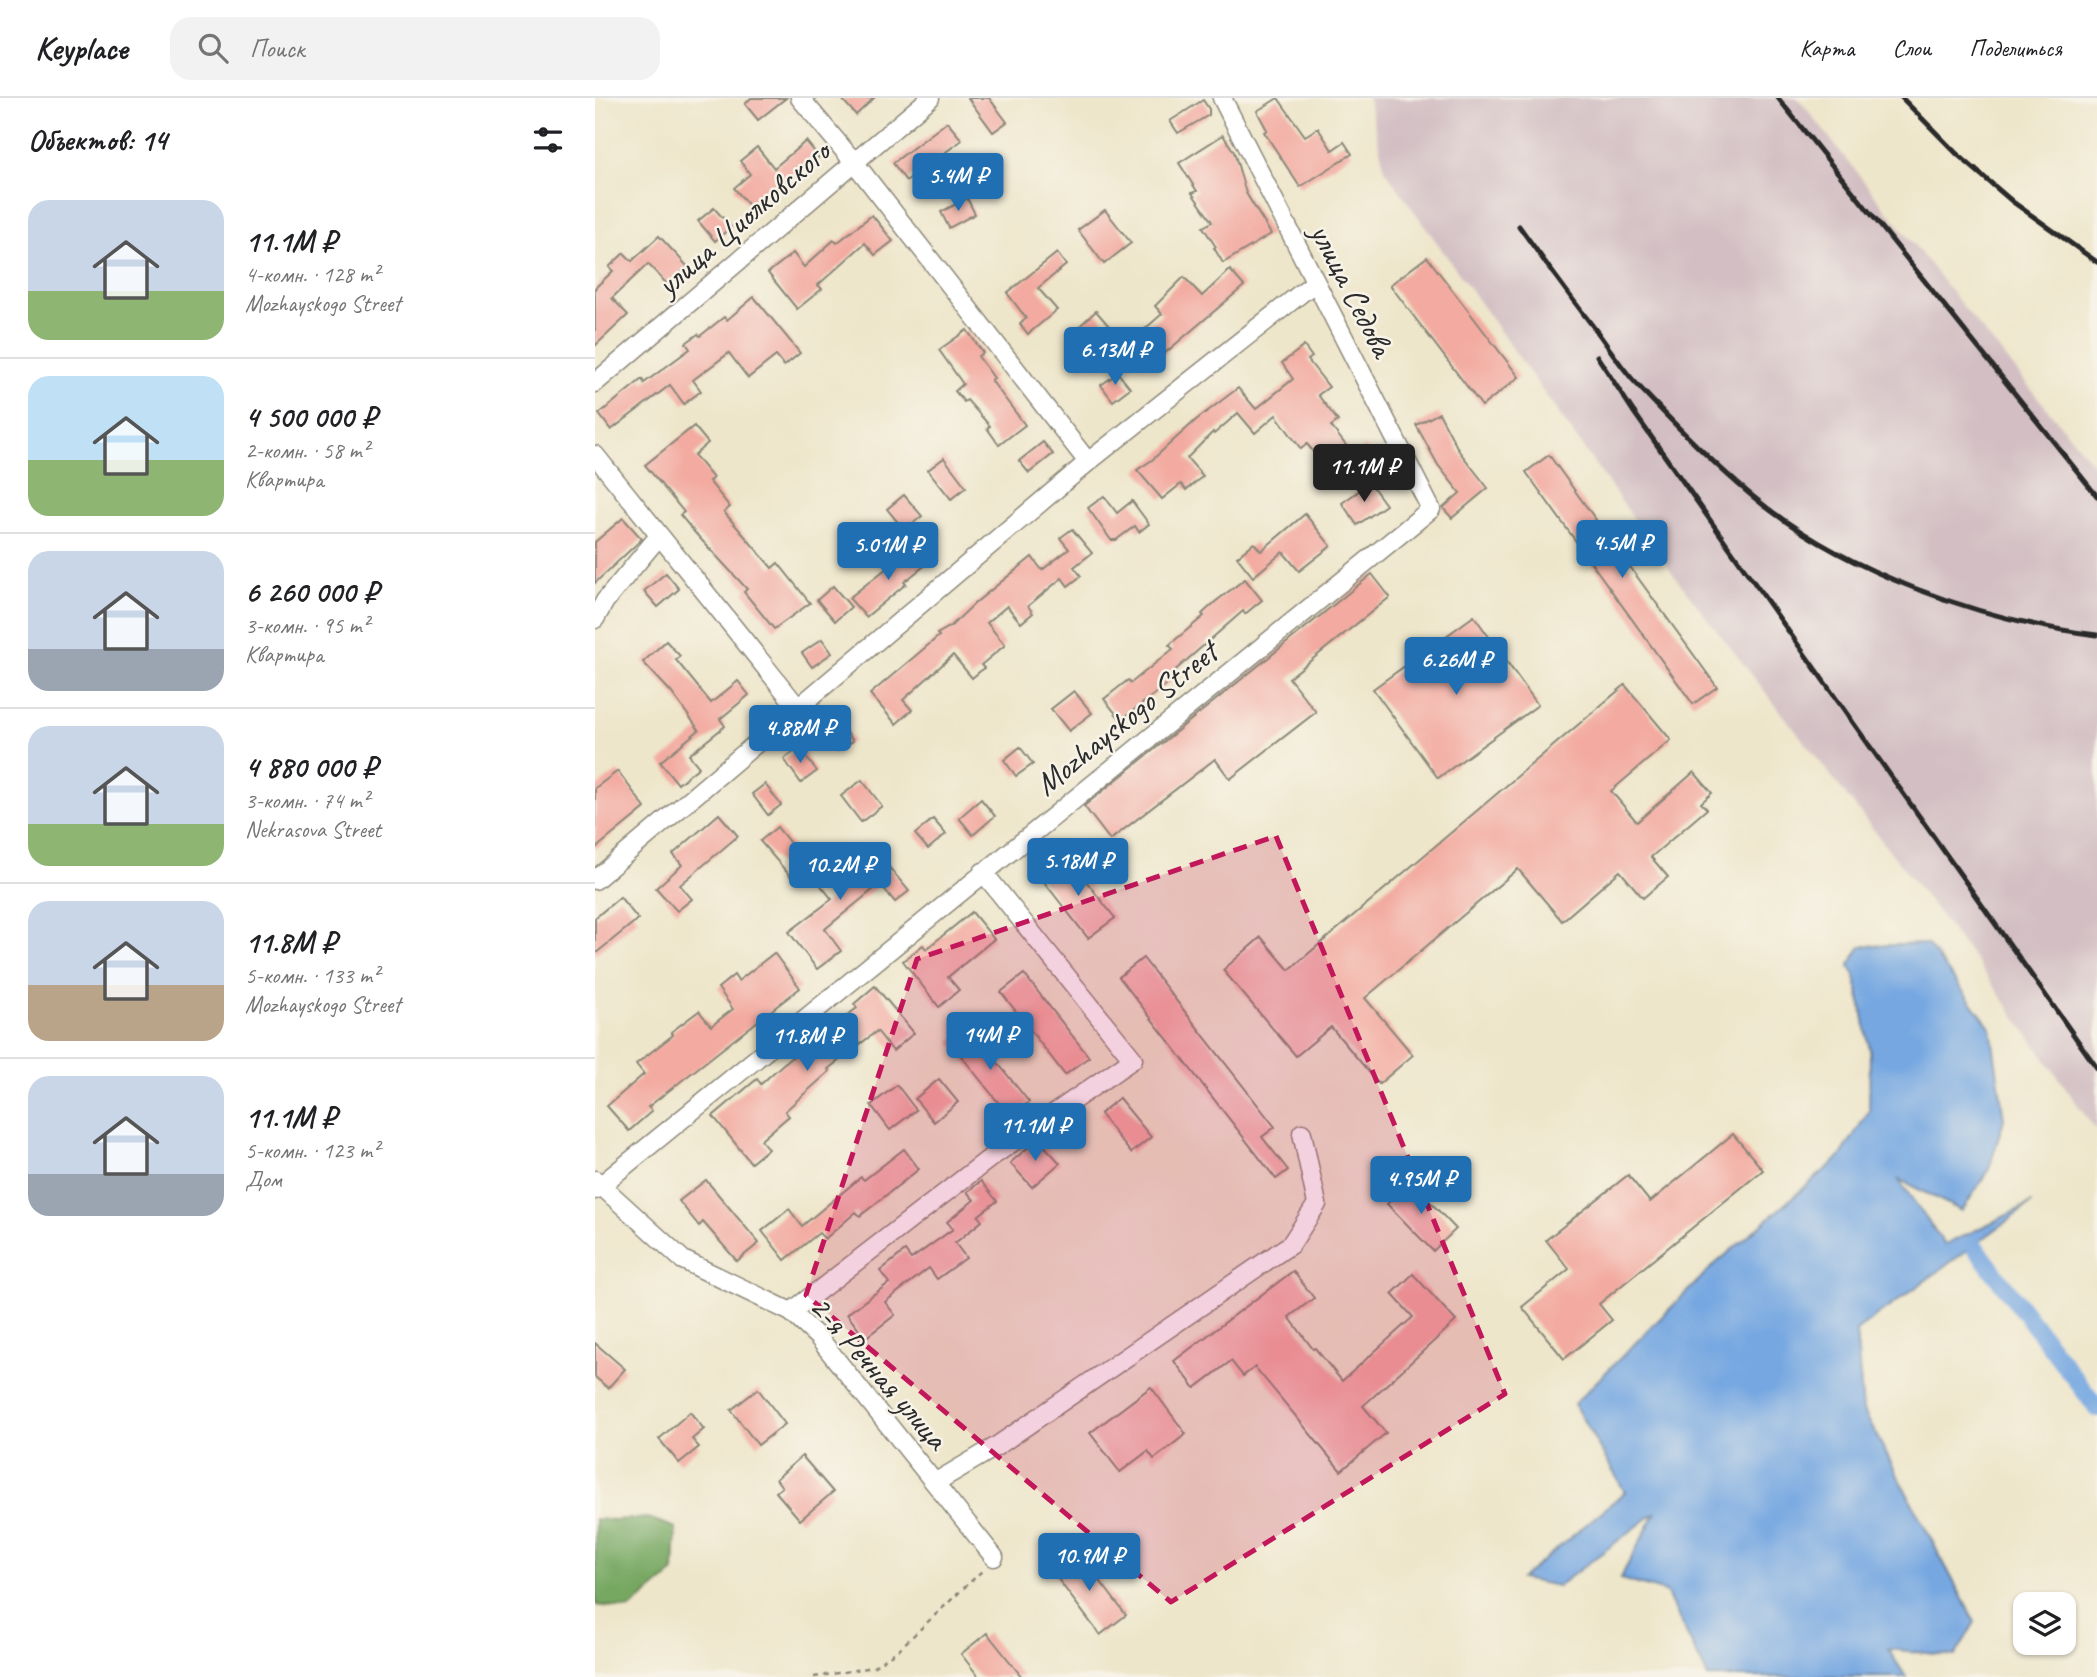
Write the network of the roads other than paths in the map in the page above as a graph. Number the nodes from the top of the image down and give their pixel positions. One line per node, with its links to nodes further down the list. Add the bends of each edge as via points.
1 (800, 98): 4 (street)
2 (930, 98): 4 (street, улица Циолковского)
3 (1222, 98): 5 (street, улица Седова)
4 (854, 162): 6 (street, улица Циолковского); 8 (street)
5 (1314, 283): 8 (street); 9 (street, улица Седова)
6 (595, 383)
7 (595, 455): 10 (street)
8 (1088, 462): 12 (street)
9 (1431, 509): 13 (street, Mozhayskogo Street)
10 (659, 536): 11 (street); 12 (street)
11 (595, 619)
12 (799, 709): 14 (street)
13 (983, 872): 16 (street, Mozhayskogo Street); 17 (street, via 1133,1059 994,1155)
14 (595, 880)
15 (1302, 1133): 18 (street, via 1317,1204 1291,1244 997,1446)
16 (597, 1185): 17 (street, 2-я Речная улица, via 683,1260)
17 (791, 1312): 18 (street, 2-я Речная улица, via 818,1337)
18 (936, 1482): 19 (street, 2-я Речная улица)
19 (994, 1557)

